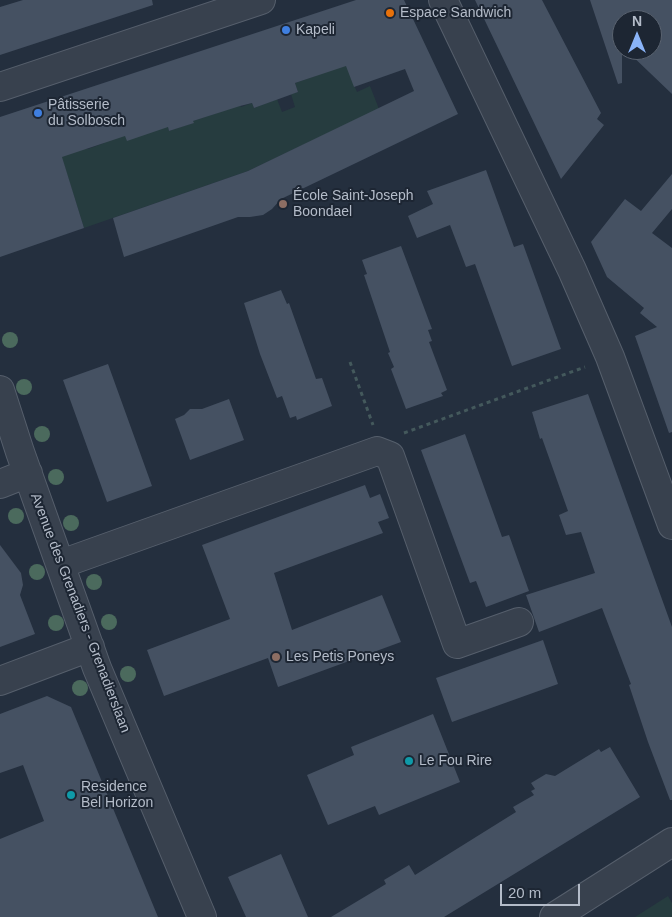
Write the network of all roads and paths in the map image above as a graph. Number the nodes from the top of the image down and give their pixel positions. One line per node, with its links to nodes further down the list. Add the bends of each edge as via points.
1 (261, 0): 3 (street)
2 (443, 0): 11 (street, via 610,357)
3 (0, 87)
4 (350, 362): 7 (path)
5 (585, 367): 8 (path)
6 (0, 390): 9 (street, Avenue des Grenadiers - Grenadierslaan)
7 (373, 425)
8 (399, 435)
9 (28, 474): 10 (street); 12 (street, Avenue des Grenadiers - Grenadierslaan)
10 (0, 484)
11 (672, 525)
12 (61, 564): 13 (street, via 377,451 390,456 457,644); 14 (street, Avenue des Grenadiers - Grenadierslaan)
13 (519, 622)
14 (90, 647): 15 (street); 17 (street, Avenue des Grenadiers - Grenadierslaan)
15 (0, 681)
16 (672, 842): 18 (street)
17 (202, 917)
18 (554, 917)

